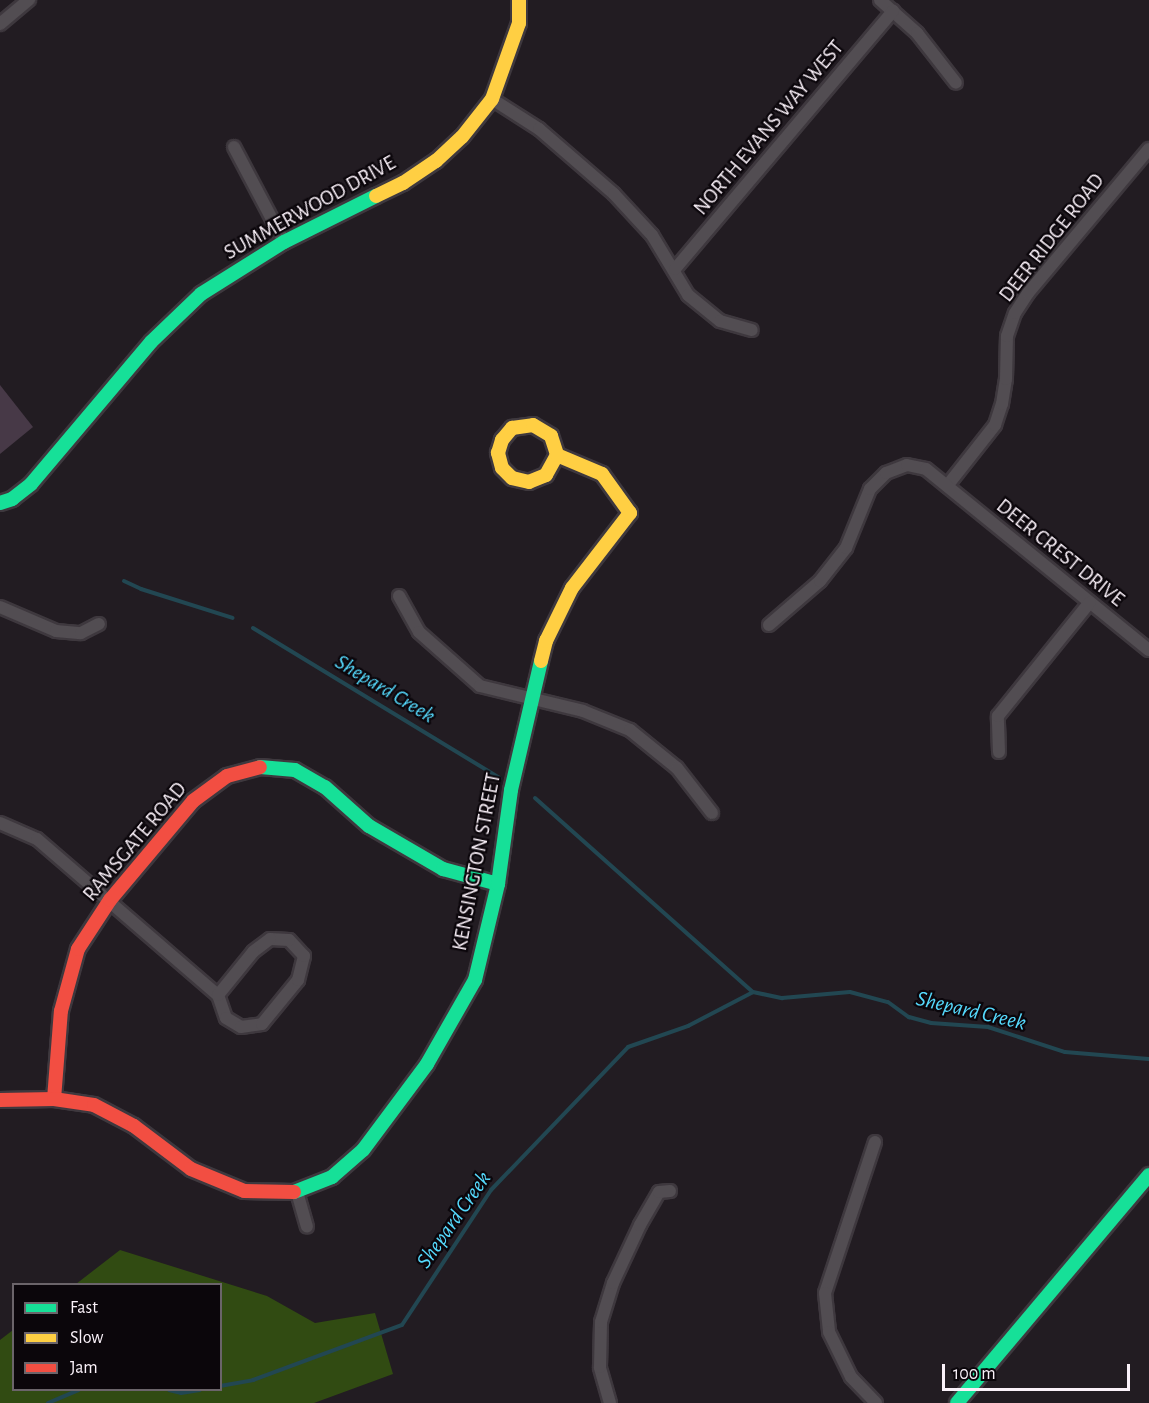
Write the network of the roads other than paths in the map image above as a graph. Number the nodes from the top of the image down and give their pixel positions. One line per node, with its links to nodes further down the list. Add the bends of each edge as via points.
1 (29, 0): 5 (street)
2 (519, 0): 7 (street, SUMMERWOOD DRIVE, via 519,23)
3 (880, 0): 4 (street)
4 (893, 12): 6 (street, via 917,33); 11 (street, NORTH EVANS WAY WEST)
5 (0, 24)
6 (956, 83)
7 (492, 99): 10 (street, SUMMERWOOD DRIVE, via 462,137 430,165 403,183); 11 (street, via 539,129 614,194 652,235)
8 (234, 147): 10 (street)
9 (1149, 148): 14 (street, DEER RIDGE ROAD, via 1015,313 1007,336 1006,379 995,425)
10 (284, 242): 15 (street, SUMMERWOOD DRIVE, via 201,294 151,342 31,484)
11 (675, 269): 12 (street, via 688,295 720,321)
12 (752, 330)
13 (557, 455): 13 (street, via 551,436 534,425 512,428 498,453 502,468 512,478 529,482 546,475); 22 (street, KENSINGTON STREET, via 602,474 630,513 572,588 546,641)
14 (947, 486): 17 (street, DEER CREST DRIVE); 20 (street, DEER CREST DRIVE, via 926,469 907,465 886,473 870,489 846,548 820,580)
15 (0, 503)
16 (399, 596): 22 (street, via 419,632 480,686)
17 (1090, 602): 21 (street, DEER CREST DRIVE); 23 (street, via 998,716)
18 (0, 608): 19 (street, via 57,632 81,633)
19 (99, 624)
20 (770, 625)
21 (1149, 650)
22 (533, 699): 24 (street, via 583,711 630,730 677,768); 26 (street, KENSINGTON STREET, via 511,790)
23 (999, 752)
24 (712, 813)
25 (0, 823): 27 (street, via 38,839)
26 (498, 884): 27 (street, RAMSGATE ROAD, via 443,869 369,826 325,787 295,770 263,766 227,776 193,801); 34 (street, KENSINGTON STREET, via 475,980 426,1064 363,1150 332,1177)
27 (110, 900): 28 (street); 29 (street, RAMSGATE ROAD, via 78,949 61,1011)
28 (218, 995): 28 (street, via 226,1018 241,1027 261,1024 298,980 304,956 289,940 270,939 253,952)
29 (54, 1099): 30 (street, KENSINGTON STREET); 34 (street, KENSINGTON STREET, via 93,1105 134,1126 191,1169 244,1191)
30 (0, 1100)
31 (875, 1142): 37 (street, via 825,1293 829,1332 851,1377)
32 (1149, 1175): 38 (street)
33 (670, 1191): 36 (street, via 659,1192 640,1225 613,1283 601,1322 600,1367)
34 (297, 1192): 35 (street)
35 (307, 1227)
36 (610, 1403)
37 (876, 1403)
38 (957, 1403)

